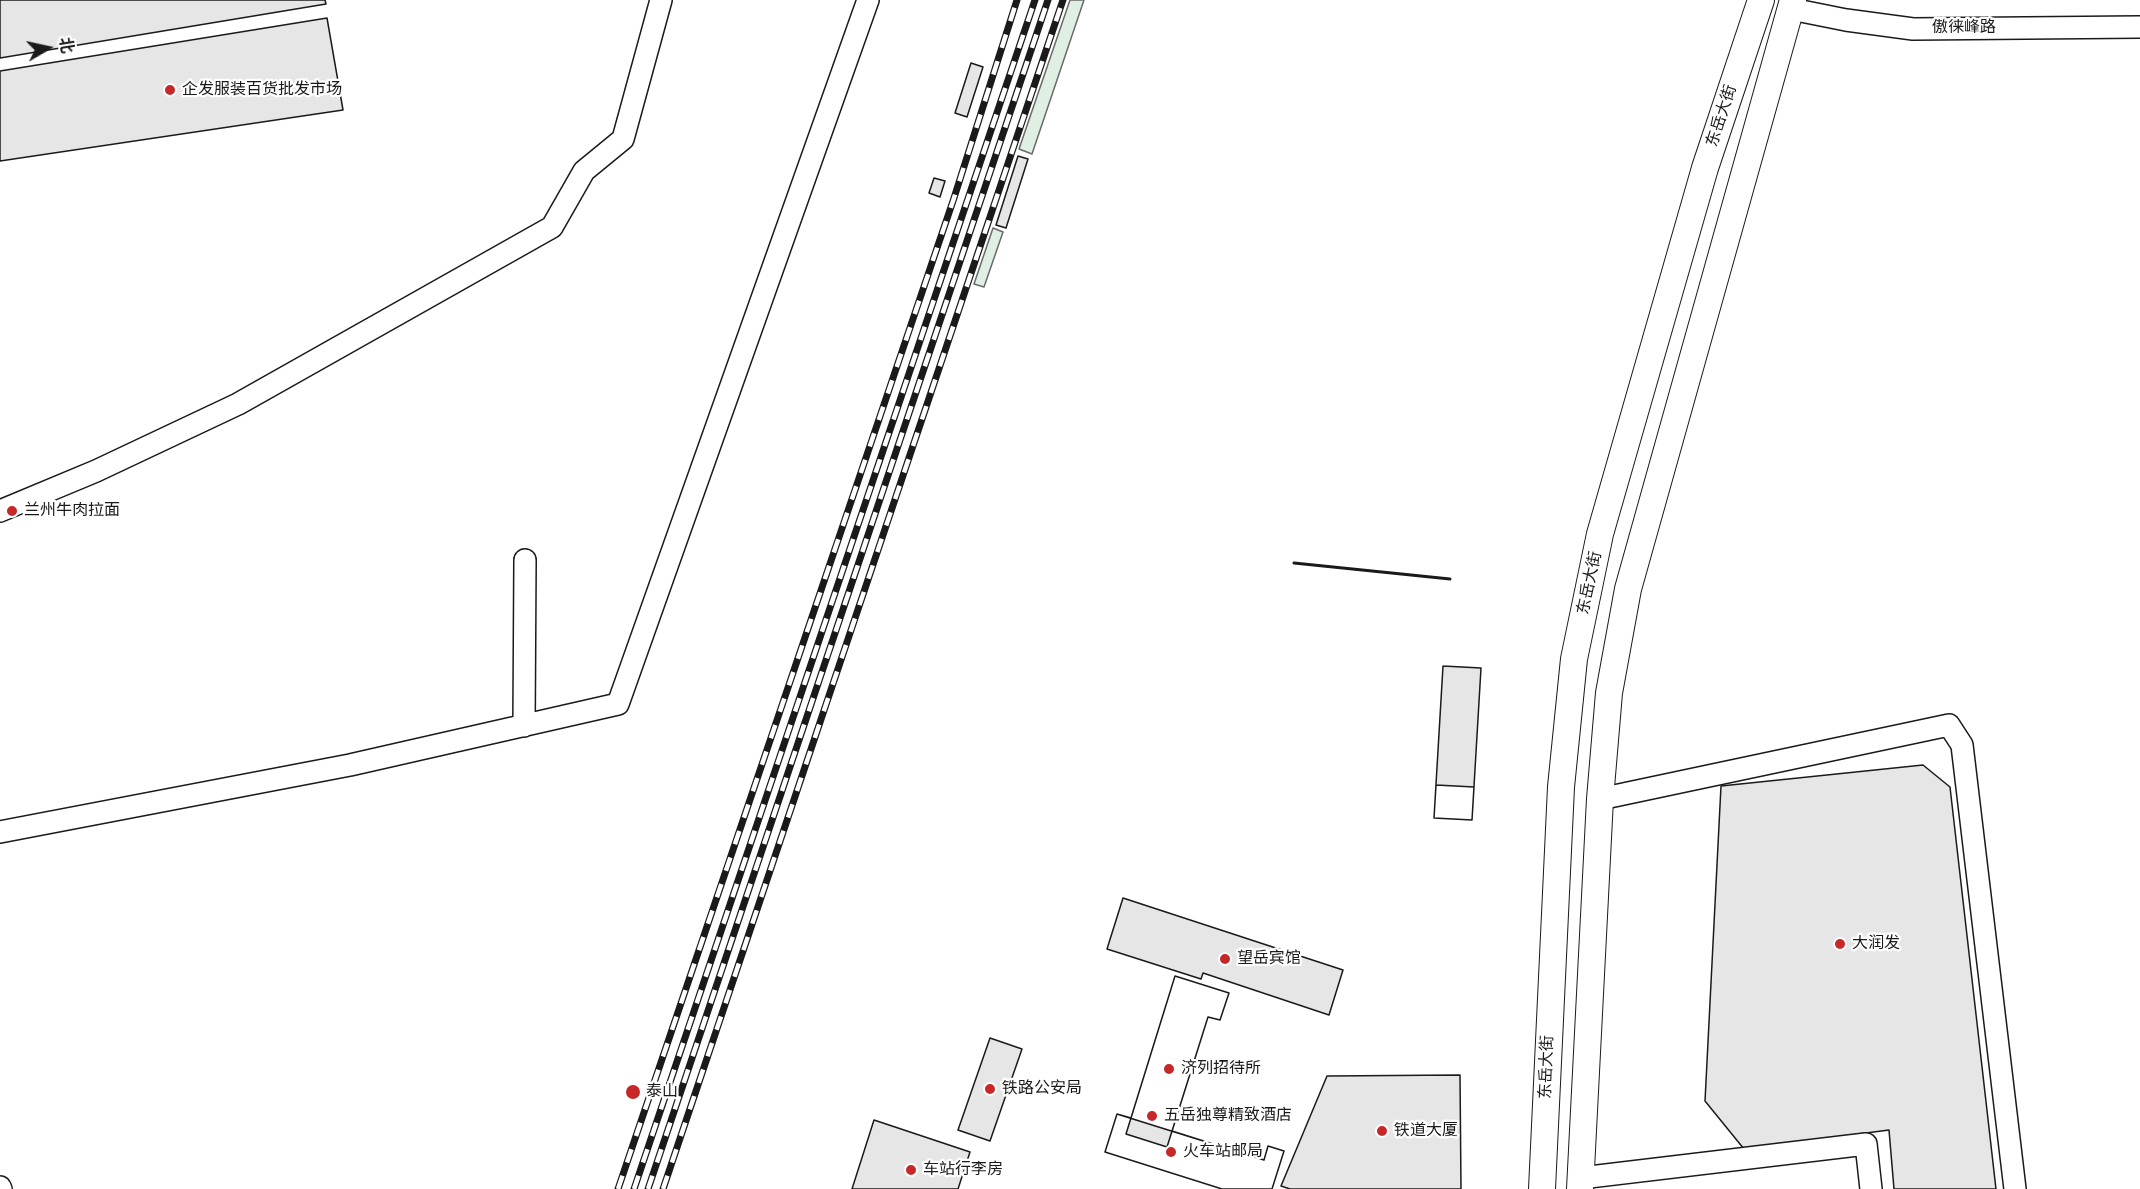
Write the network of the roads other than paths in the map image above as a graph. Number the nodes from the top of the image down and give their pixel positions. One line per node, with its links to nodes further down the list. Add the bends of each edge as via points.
1 (661, 0): 6 (street, via 623,139 584,171 552,227 238,404)
2 (868, 0): 8 (street, via 618,704)
3 (1761, 0): 4 (main road); 12 (main road, 东岳大街, via 1702,179 1600,534 1575,659 1561,787)
4 (1792, 4): 5 (street, 傲徕峰路, via 1846,20 1913,29); 9 (main road, via 1628,589 1609,693)
5 (2140, 27)
6 (0, 512)
7 (525, 560): 8 (street)
8 (524, 726): 10 (street, via 350,765)
9 (1600, 799): 11 (main road); 14 (street, via 1949,725 1962,745)
10 (0, 832)
11 (1581, 1183): 13 (street, via 1866,1144)
12 (1542, 1189)
13 (1871, 1189)
14 (2016, 1189)

